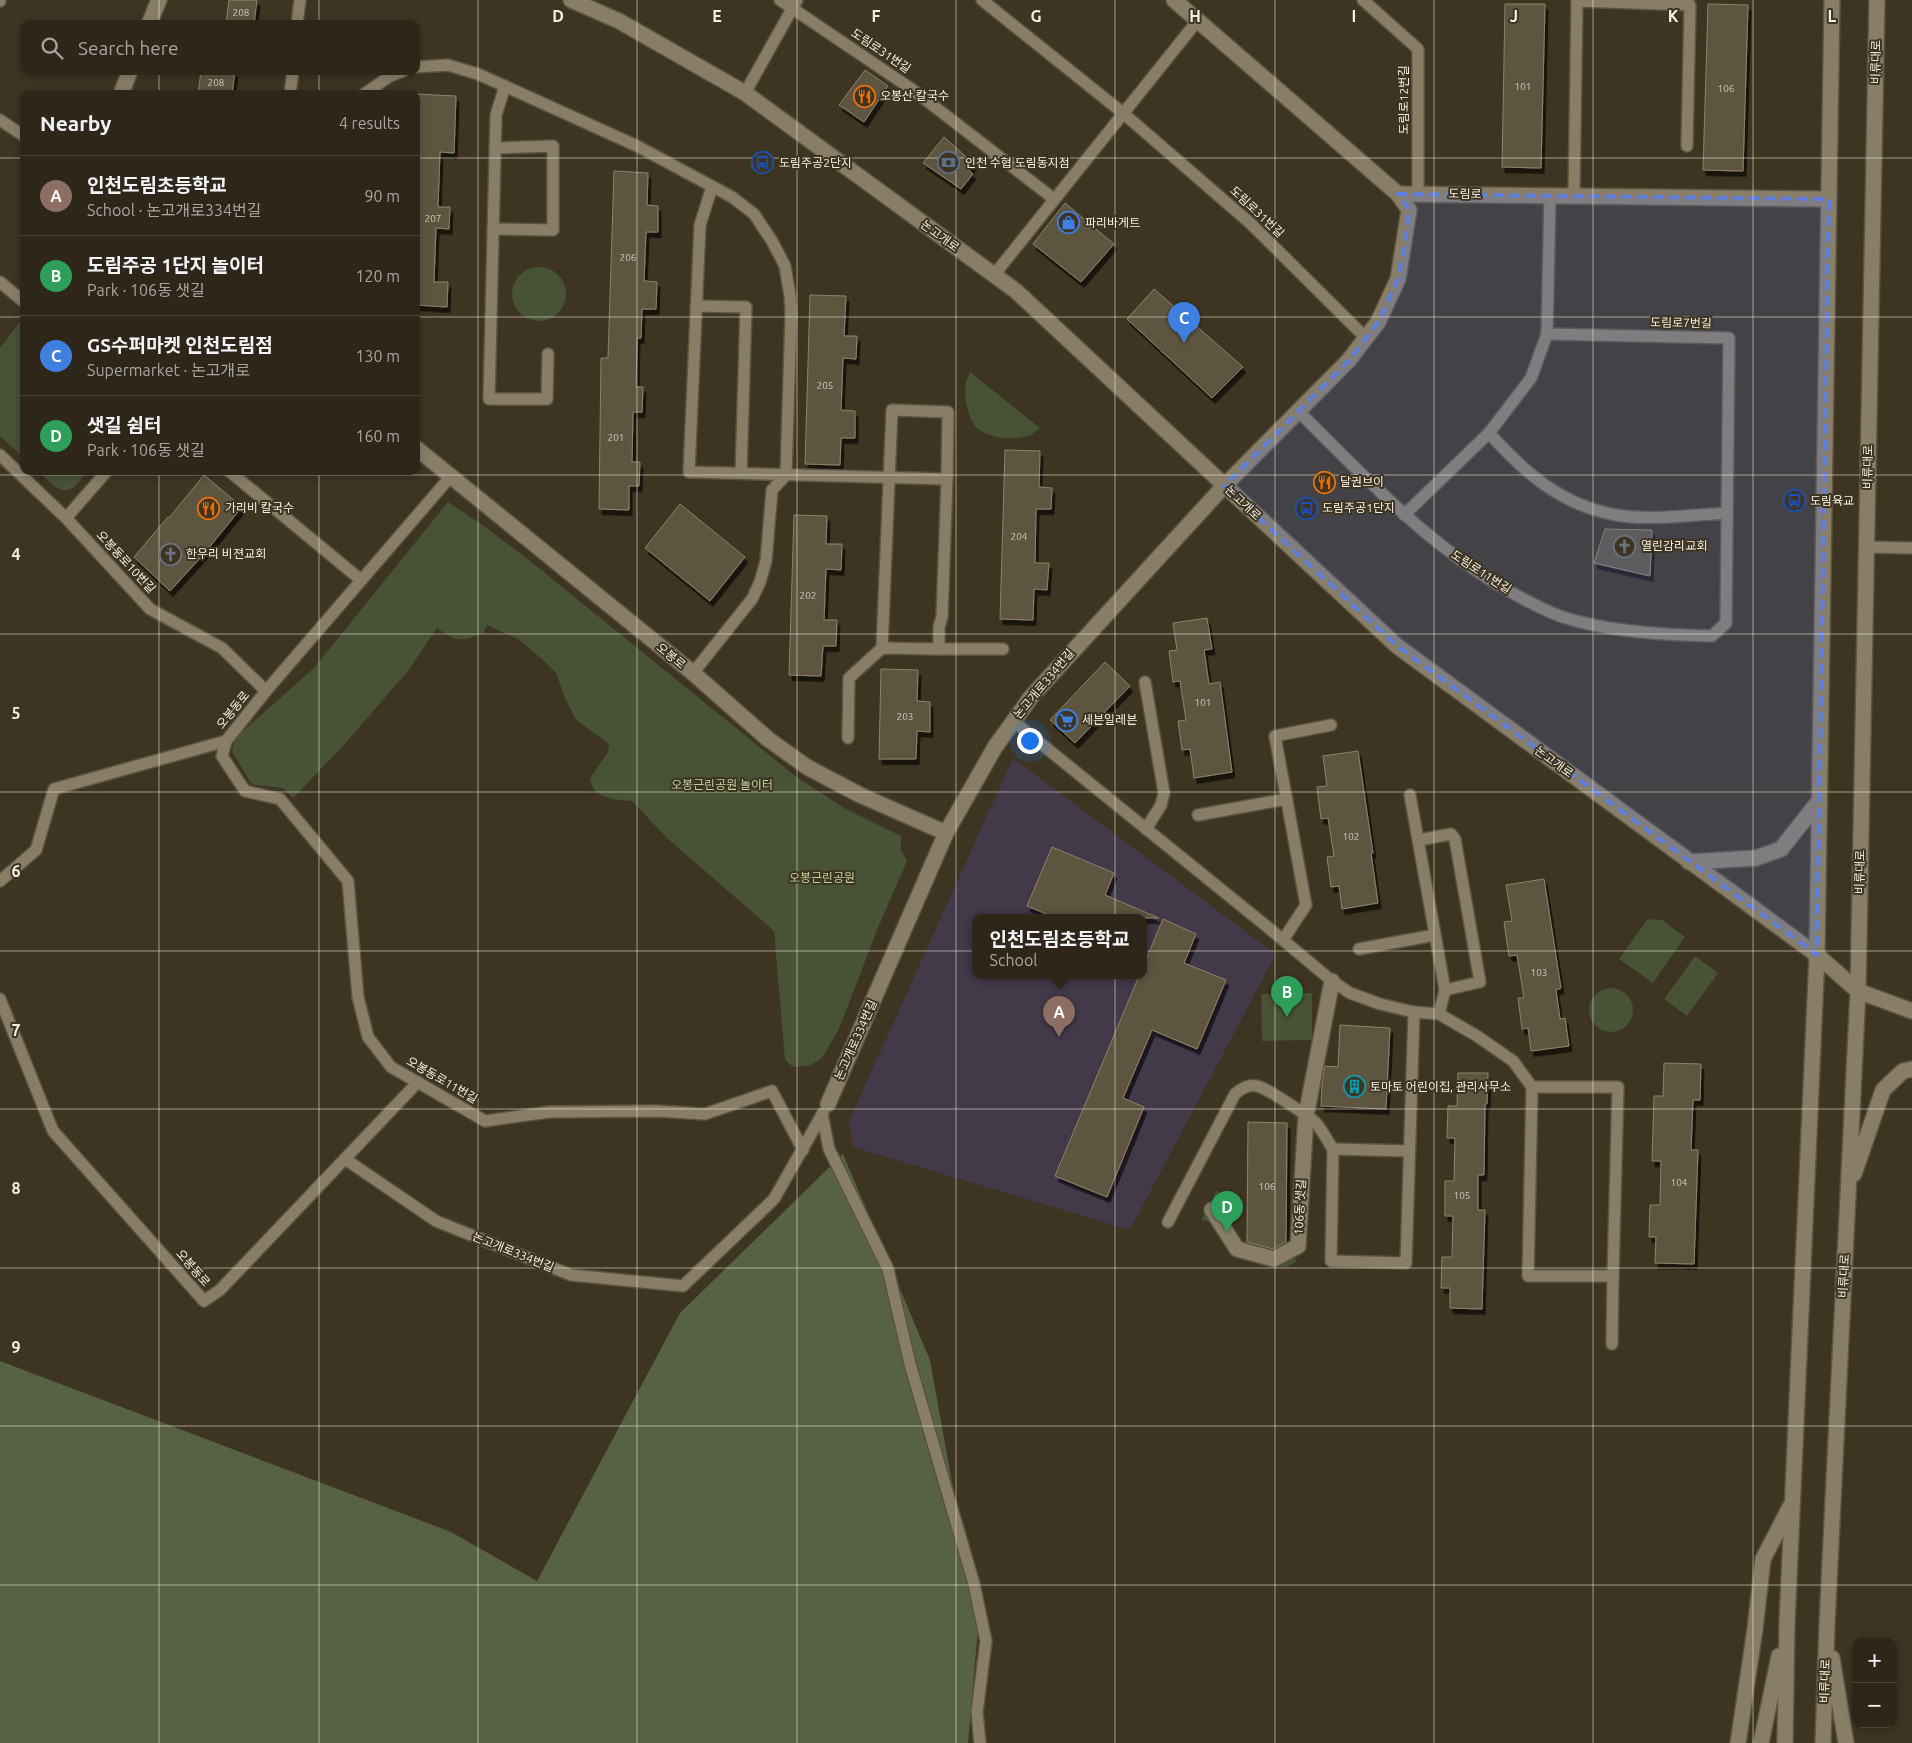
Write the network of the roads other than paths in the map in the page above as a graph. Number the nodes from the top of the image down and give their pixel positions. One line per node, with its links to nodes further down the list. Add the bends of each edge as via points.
1 (159, 0): 12 (main road)
2 (300, 0): 13 (lane)
3 (571, 0): 23 (main road, 논고개로, via 619,21)
4 (780, 0): 11 (lane, 도림로31번길)
5 (982, 0): 24 (lane, 도림로31번길)
6 (1174, 0): 14 (main road)
7 (1363, 0): 31 (lane, 도림로12번길, via 1418,48)
8 (1577, 0): 27 (lane, via 1690,5); 33 (lane, via 1581,35)
9 (1832, 0): 34 (main road)
10 (1877, 0): 61 (main road, 비류대로)
11 (795, 4): 23 (lane); 35 (lane, 도림로31번길, via 913,90)
12 (152, 20)
13 (298, 20)
14 (1198, 20): 24 (lane); 30 (main road)
15 (420, 67): 19 (lane, via 448,65)
16 (128, 75): 20 (main road)
17 (292, 75): 21 (lane)
18 (393, 75): 22 (lane)
19 (505, 86): 28 (lane, via 496,115); 29 (lane, via 637,146)
20 (123, 90)
21 (290, 90)
22 (370, 90)
23 (745, 93): 37 (main road, 논고개로)
24 (1123, 113): 35 (lane); 42 (lane, 도림로31번길, via 1250,223)
25 (0, 120): 26 (lane)
26 (20, 133)
27 (1687, 146)
28 (495, 148): 36 (lane); 36 (lane, via 554,146 553,230)
29 (712, 186): 40 (lane, via 700,226); 53 (lane, via 754,214 785,266 791,312)
30 (1398, 194): 31 (main road, 도림로); 42 (main road, via 1409,210 1398,279 1378,322)
31 (1418, 194): 32 (main road, 도림로)
32 (1550, 195): 33 (main road, 도림로); 41 (lane)
33 (1574, 196): 34 (main road, 도림로)
34 (1829, 199): 77 (main road)
35 (1054, 200): 37 (lane)
36 (493, 229): 43 (lane, via 488,398 547,399)
37 (994, 275): 57 (main road, 논고개로, via 1016,291)
38 (0, 282): 39 (lane)
39 (20, 299)
40 (696, 306): 48 (lane, via 746,307); 48 (lane, via 689,472)
41 (1547, 334): 45 (lane, via 1531,378); 58 (lane, 도림로7번길, via 1729,338)
42 (1366, 338): 44 (main road, via 1349,360)
43 (548, 354)
44 (1298, 411): 57 (main road); 59 (lane, 도림로11번길)
45 (1489, 433): 58 (lane, via 1532,477 1561,496 1592,510 1651,517); 59 (lane)
46 (420, 451): 54 (main road, 오봉로)
47 (0, 455): 49 (lane, 오봉동로10번길)
48 (741, 473): 53 (lane)
49 (20, 474)
50 (21, 475): 60 (lane, 오봉동로10번길)
51 (104, 475): 60 (lane)
52 (234, 475): 63 (lane)
53 (786, 475): 55 (lane); 68 (lane, via 772,490 766,561 760,582 746,606)
54 (451, 476): 63 (lane, 오봉동로); 68 (main road, 오봉로)
55 (889, 478): 56 (lane); 56 (lane, via 892,410 948,412); 65 (lane)
56 (946, 479): 66 (lane)
57 (1224, 486): 71 (main road, 논고개로334번길, via 1031,696); 82 (main road, 논고개로, via 1396,646)
58 (1728, 513): 64 (lane, 도림로7번길, via 1726,623)
59 (1404, 515): 64 (lane, 도림로11번길, via 1491,582 1565,618 1617,629)
60 (66, 518): 70 (lane, 오봉동로10번길, via 150,609 222,648)
61 (1866, 547): 62 (lane); 90 (main road, 비류대로)
62 (1912, 548)
63 (361, 580): 70 (lane, 오봉동로)
64 (1712, 636)
65 (882, 648): 66 (lane); 73 (lane, via 849,678)
66 (939, 649): 67 (lane)
67 (1003, 649)
68 (693, 673): 80 (main road, 오봉로, via 768,739 807,767 860,795)
69 (1145, 682): 79 (lane, via 1164,793 1161,805)
70 (266, 691): 74 (lane, 오봉동로)
71 (1013, 721): 79 (lane); 80 (main road, 논고개로334번길)
72 (1331, 725): 76 (lane, via 1275,736)
73 (848, 738)
74 (226, 741): 83 (lane, 오봉동로, via 54,789 36,850); 96 (lane, 오봉동로11번길, via 222,756 245,791 280,799 348,881 358,997 368,1037 391,1067)
75 (1410, 795): 81 (lane)
76 (1287, 799): 78 (lane); 85 (lane, via 1306,905)
77 (1819, 801): 82 (main road, via 1781,849 1756,858); 87 (main road)
78 (1198, 814)
79 (1146, 829): 85 (lane)
80 (946, 833): 98 (main road, 논고개로334번길)
81 (1419, 840): 84 (lane); 89 (lane, via 1451,834 1455,839 1480,982)
82 (1689, 862): 87 (main road, 논고개로)
83 (0, 881)
84 (1435, 935): 86 (lane); 89 (lane)
85 (1283, 940): 88 (lane)
86 (1359, 949)
87 (1817, 955): 90 (main road, 논고개로); 109 (main road)
88 (1332, 982): 93 (lane, via 1358,996); 99 (main road)
89 (1445, 990): 94 (lane)
90 (1858, 991): 92 (main road, 논고개로); 104 (main road, 비류대로)
91 (0, 999): 103 (lane, 오봉동로, via 53,1131 204,1301 220,1290)
92 (1912, 1011)
93 (1414, 1012): 94 (lane); 102 (lane)
94 (1439, 1014): 97 (lane, via 1513,1061)
95 (1912, 1069): 104 (main road, via 1903,1072 1883,1090)
96 (418, 1082): 101 (lane, 오봉동로11번길, via 485,1121 548,1112 705,1114 772,1091); 103 (lane, 오봉동로)
97 (1532, 1087): 107 (lane, via 1528,1276); 107 (lane, via 1618,1087)
98 (825, 1109): 101 (lane, 논고개로334번길); 112 (lane, via 829,1149 888,1268 910,1364 974,1584 986,1641 977,1712)
99 (1306, 1116): 100 (lane, via 1316,1123); 105 (main road, 106동 샛길, via 1298,1246 1274,1259 1236,1248); 106 (lane, via 1259,1086 1240,1090)
100 (1333, 1148): 102 (lane); 102 (lane, via 1331,1261 1406,1263)
101 (803, 1150): 103 (lane, 논고개로334번길, via 774,1199 683,1286 571,1275 436,1221)
102 (1409, 1151)
103 (345, 1159)
104 (1848, 1192): 111 (main road, 비류대로)
105 (1212, 1210)
106 (1168, 1222)
107 (1613, 1276): 108 (lane)
108 (1612, 1344)
109 (1792, 1504): 110 (main road); 113 (main road, via 1762,1560)
110 (1787, 1623): 114 (main road); 115 (main road)
111 (1827, 1624): 116 (main road, 비류대로); 117 (main road)
112 (980, 1743)
113 (1738, 1743)
114 (1760, 1743)
115 (1785, 1743)
116 (1823, 1743)
117 (1846, 1743)

